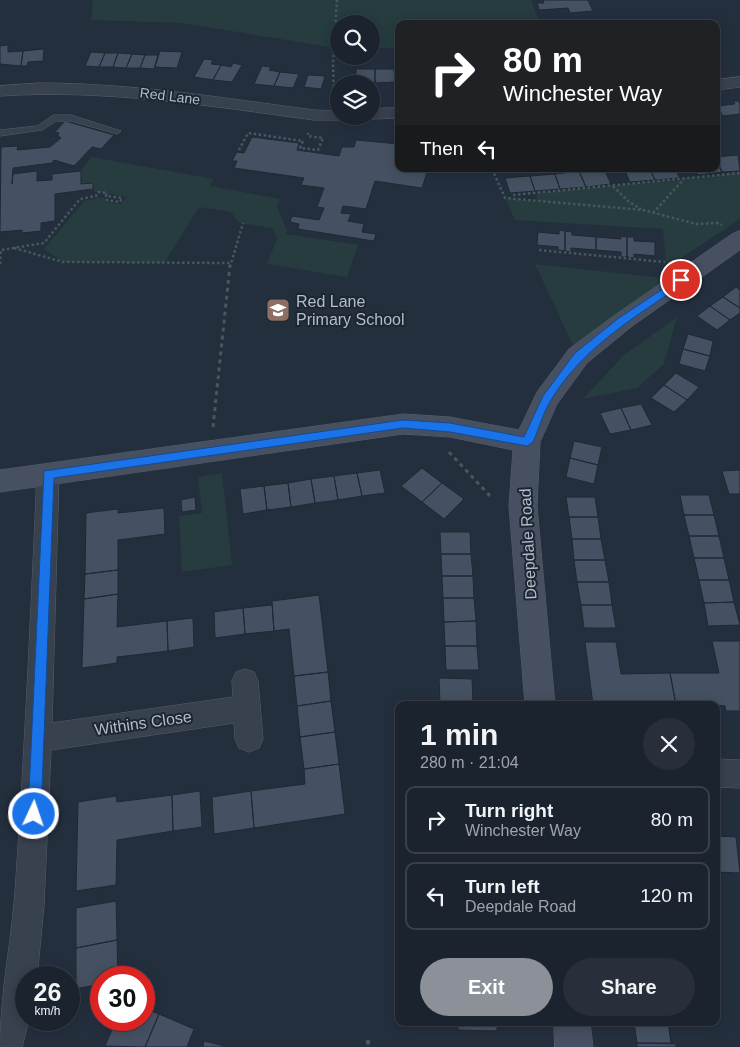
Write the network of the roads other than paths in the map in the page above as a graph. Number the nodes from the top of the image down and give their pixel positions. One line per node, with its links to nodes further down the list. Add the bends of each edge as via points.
1 (740, 82): 2 (street)
2 (720, 84)
3 (0, 91): 6 (street, Red Lane, via 61,87 113,89)
4 (395, 113): 5 (street)
5 (380, 114)
6 (330, 116)
7 (117, 131): 8 (lane, via 70,118 54,118 38,128)
8 (0, 133)
9 (734, 234): 10 (street, Deepdale Road, via 702,266 578,356 546,399)
10 (527, 442): 11 (street, via 450,427 403,424); 14 (street, Deepdale Road, via 523,506)
11 (48, 474): 12 (street); 16 (street)
12 (0, 481)
13 (245, 681): 15 (street)
14 (540, 701)
15 (246, 708): 16 (street, Withins Close); 17 (street)
16 (39, 738): 21 (street, via 28,928 16,1016)
17 (249, 739)
18 (720, 773): 19 (street)
19 (740, 774)
20 (572, 1026): 22 (street)
21 (6, 1047)
22 (574, 1047)

